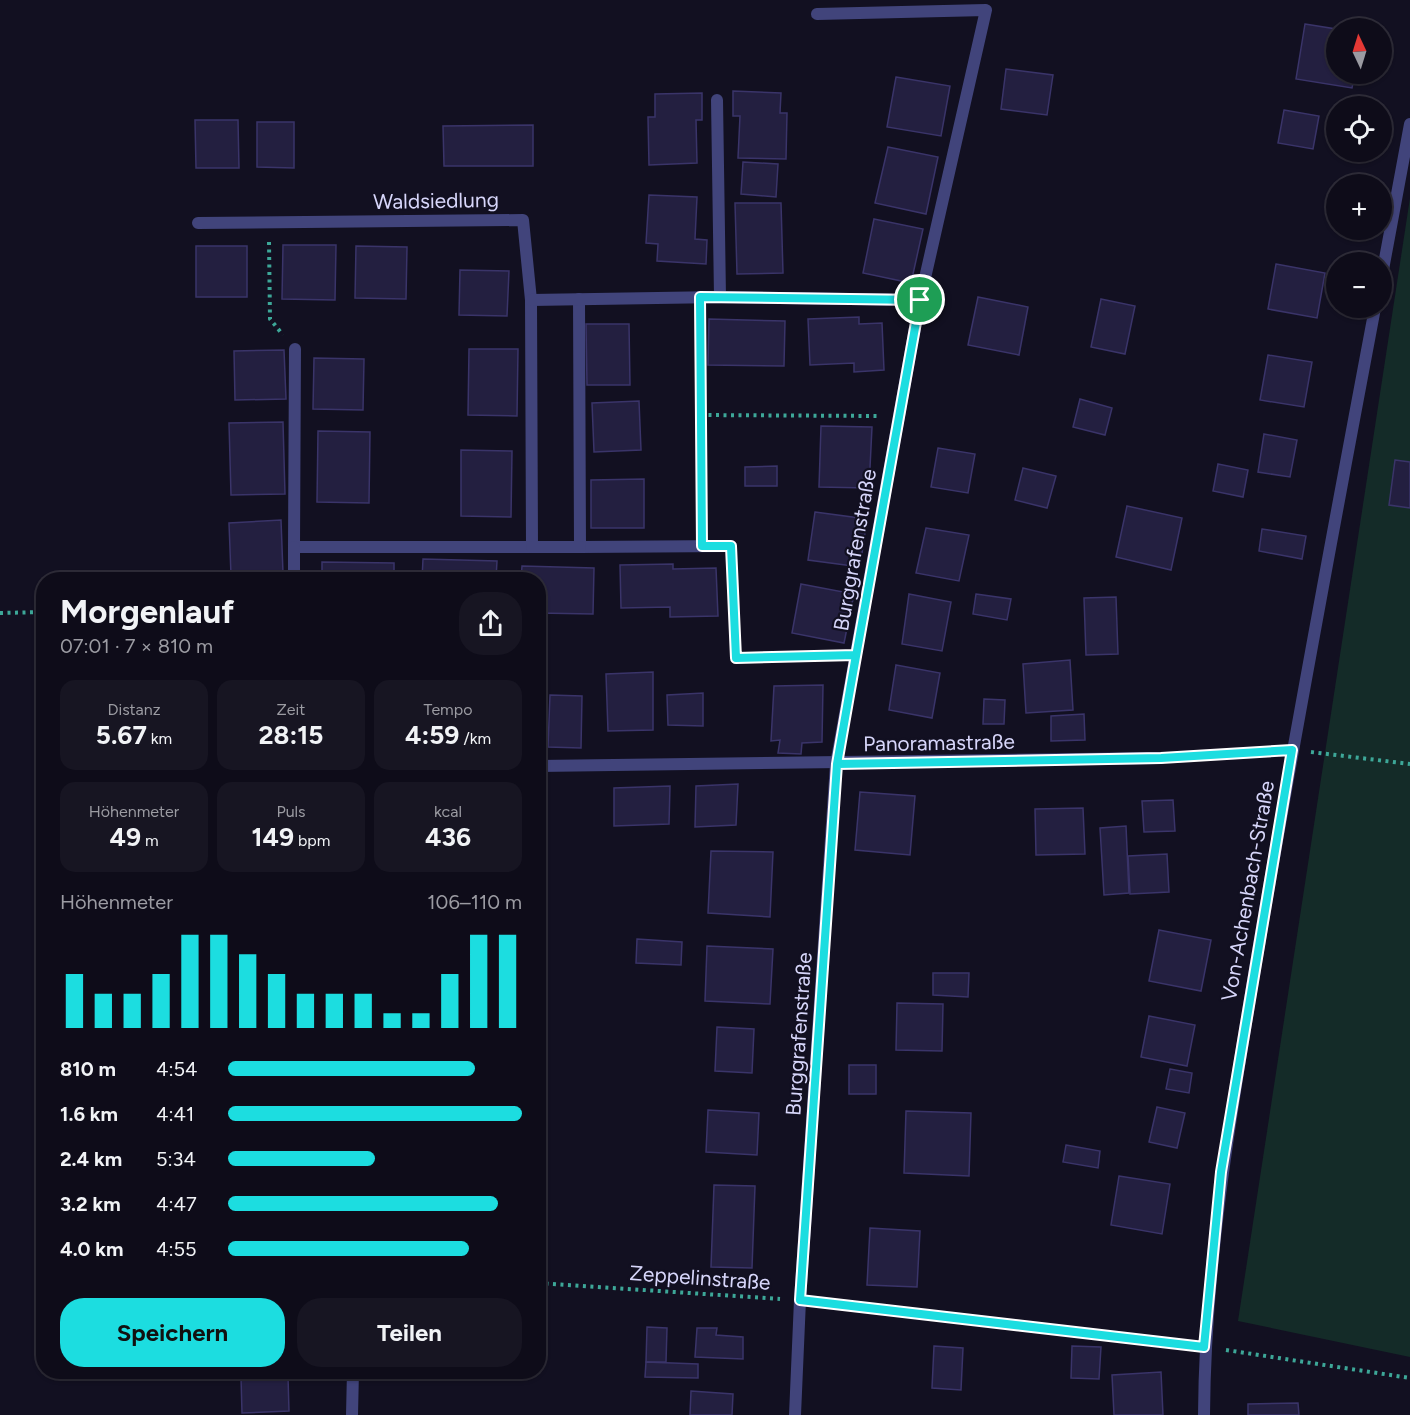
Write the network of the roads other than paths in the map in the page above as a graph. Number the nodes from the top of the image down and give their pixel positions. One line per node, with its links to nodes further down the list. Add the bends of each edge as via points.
1 (817, 14): 9 (street, Burggrafenstraße, via 986,10)
2 (717, 100): 6 (street)
3 (1410, 124): 5 (street)
4 (198, 223): 8 (street, Waldsiedlung, via 523,220)
5 (1386, 252)
6 (720, 297): 7 (street); 9 (street)
7 (579, 299): 8 (street); 15 (street)
8 (531, 300): 14 (street, Waldsiedlung)
9 (920, 300): 18 (street, Burggrafenstraße)
10 (1373, 318): 23 (street, Von-Achenbach-Straße, via 1292,750 1221,1172 1204,1347)
11 (295, 349): 13 (street)
12 (731, 546): 15 (street)
13 (294, 547): 14 (street); 16 (street)
14 (532, 547): 15 (street)
15 (580, 547)
16 (294, 572)
17 (1161, 758): 18 (street, Panoramastraße)
18 (837, 764): 19 (street, Panoramastraße); 22 (street, Burggrafenstraße)
19 (546, 766)
20 (353, 1379): 21 (street)
21 (352, 1415)
22 (795, 1415)
23 (1204, 1415)

